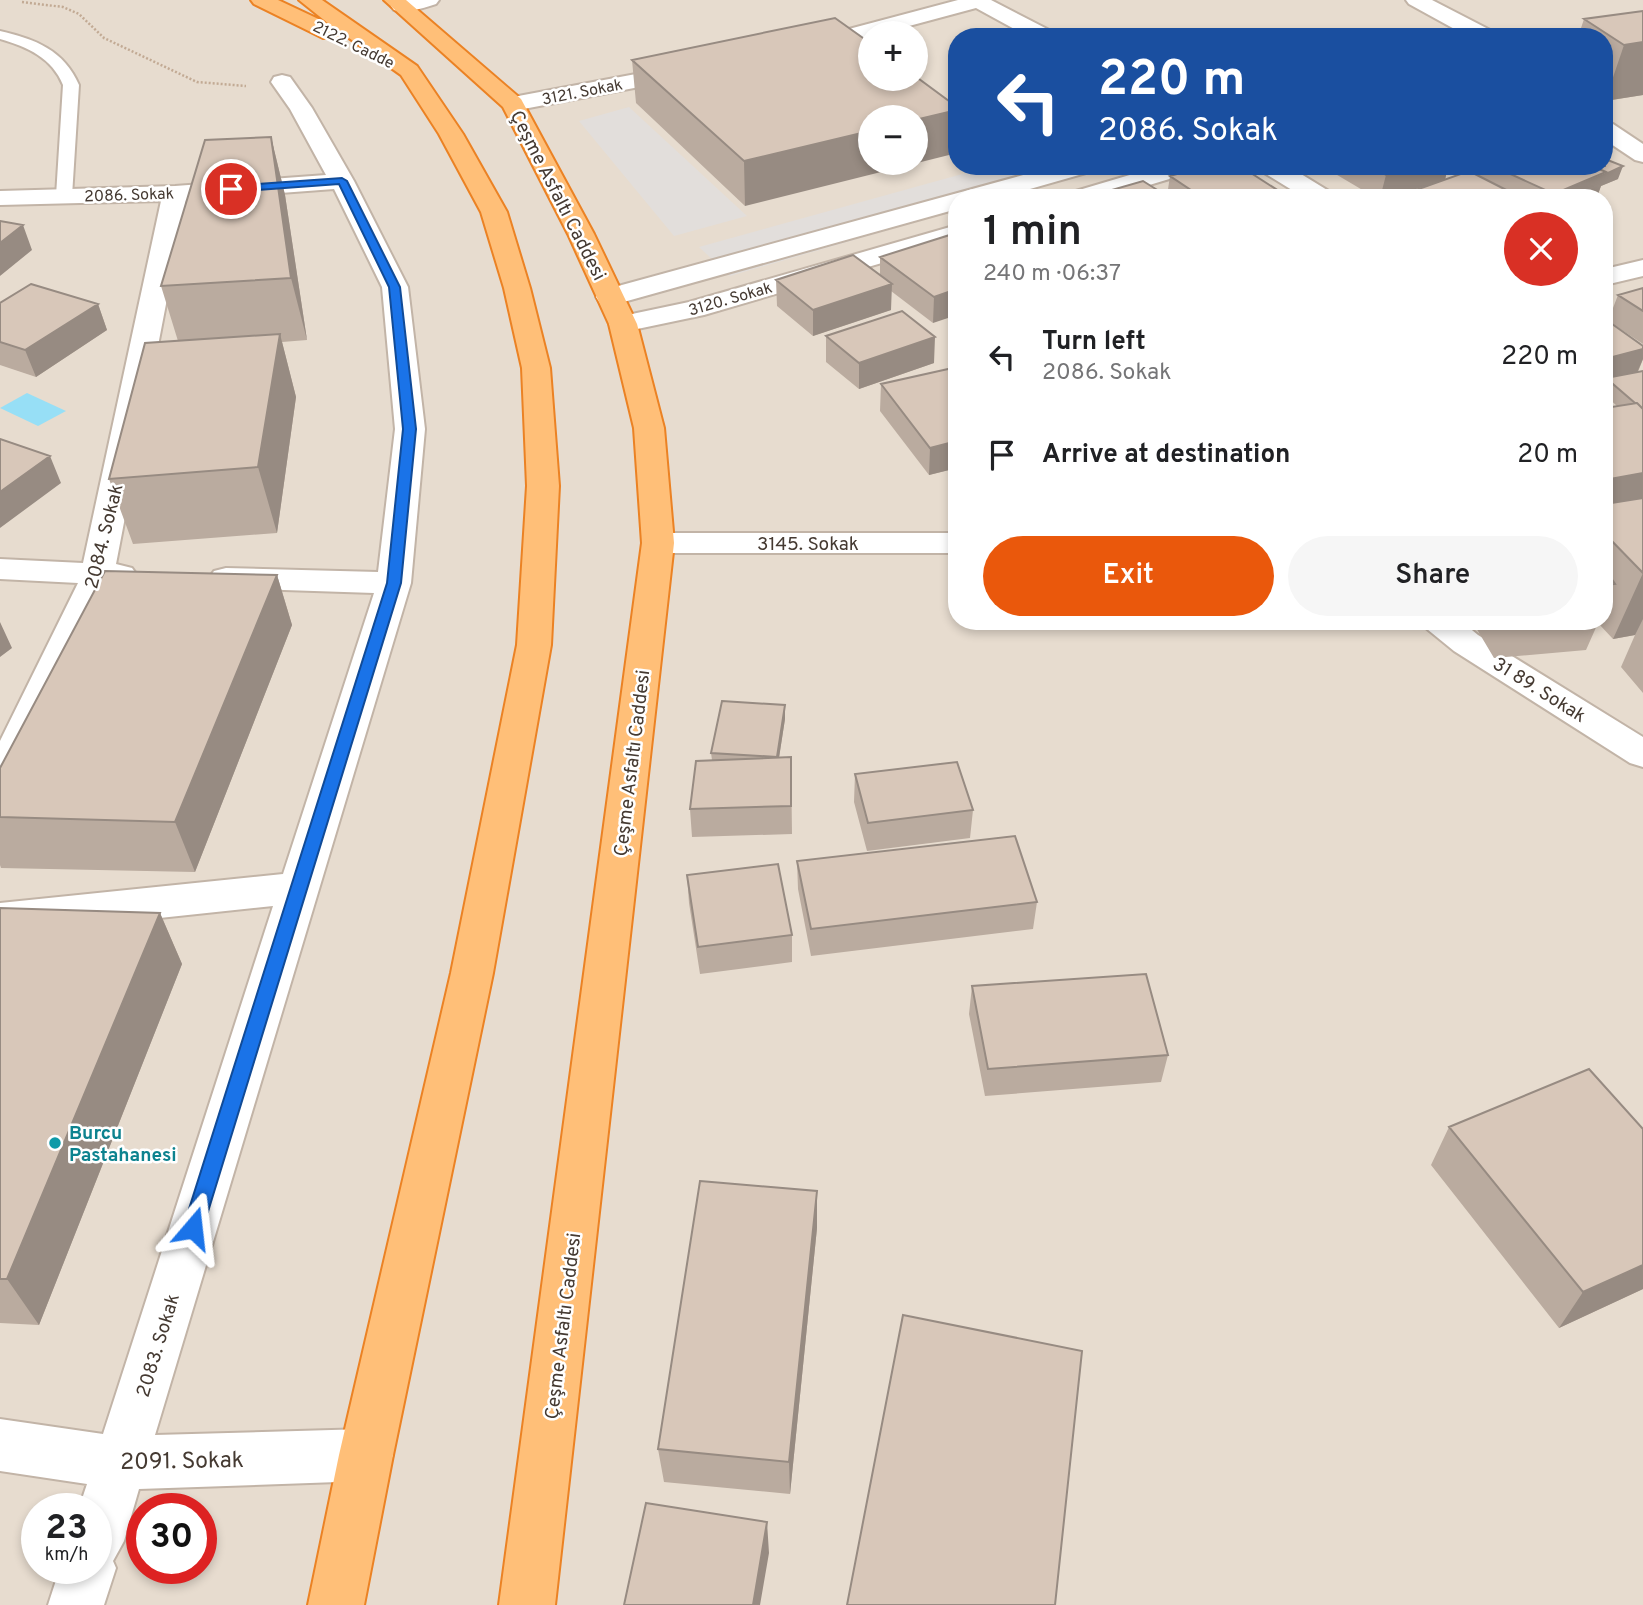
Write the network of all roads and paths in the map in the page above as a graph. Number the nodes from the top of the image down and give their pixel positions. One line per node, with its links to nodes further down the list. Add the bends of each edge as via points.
1 (261, 0): 12 (highway, 2122. Cadde)
2 (309, 0): 12 (highway)
3 (1416, 0): 8 (street)
4 (977, 1): 7 (street); 10 (street)
5 (21, 2): 13 (path, via 63,7 79,14 104,38 197,82 234,87)
6 (408, 2): 14 (highway, Çeşme Asfaltı Caddesi)
7 (1028, 28)
8 (1469, 28)
9 (0, 35): 25 (lane, via 39,48 68,75)
10 (782, 53)
11 (701, 69): 14 (street, 3121. Sokak)
12 (409, 71): 45 (highway, via 494,212 536,368 543,486 534,645 472,973)
13 (282, 82): 20 (street, 2083. Sokak)
14 (513, 104): 31 (highway, Çeşme Asfaltı Caddesi)
15 (1613, 135): 16 (street)
16 (1643, 155)
17 (1052, 175): 21 (street)
18 (1156, 175): 22 (street)
19 (1285, 175): 23 (street)
20 (342, 181): 24 (street, 2086. Sokak); 38 (street, 2083. Sokak, via 395,287 410,429)
21 (1002, 189)
22 (1108, 189)
23 (1308, 189)
24 (175, 193): 25 (street, 2086. Sokak); 35 (street, 2084. Sokak)
25 (64, 196): 26 (street, 2086. Sokak)
26 (0, 198)
27 (948, 204): 31 (street)
28 (948, 236): 31 (street, 3120. Sokak, via 694,309)
29 (1643, 268): 30 (street)
30 (1613, 275)
31 (616, 311): 32 (highway, Çeşme Asfaltı Caddesi, via 649,428)
32 (658, 543): 33 (street, 3145. Sokak); 51 (highway, Çeşme Asfaltı Caddesi)
33 (948, 543)
34 (0, 569): 35 (street)
35 (97, 575): 36 (street); 41 (street, 2084. Sokak)
36 (151, 576)
37 (192, 577): 38 (street)
38 (394, 583): 42 (street, 2083. Sokak)
39 (1450, 630): 40 (street, 31 89. Sokak)
40 (1643, 754)
41 (0, 779)
42 (298, 888): 43 (street); 46 (street, 2083. Sokak)
43 (0, 919)
44 (0, 1445): 46 (street, 2091. Sokak)
45 (366, 1455): 46 (street, 2091. Sokak); 50 (highway)
46 (121, 1463): 47 (street, 2083. Sokak)
47 (111, 1493)
48 (83, 1584): 49 (street)
49 (76, 1605)
50 (335, 1605)
51 (527, 1605)

